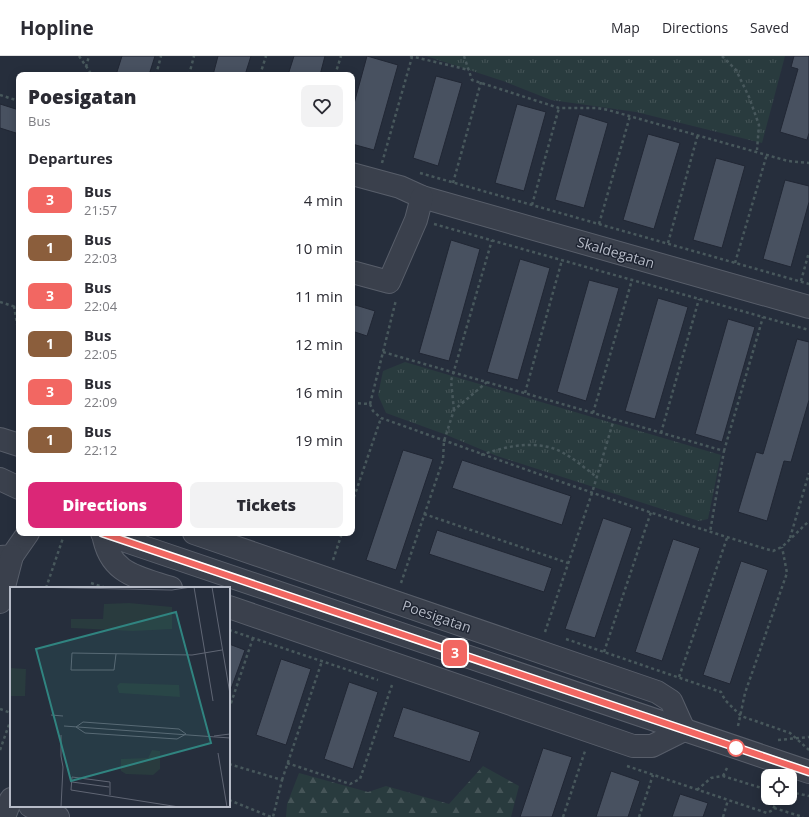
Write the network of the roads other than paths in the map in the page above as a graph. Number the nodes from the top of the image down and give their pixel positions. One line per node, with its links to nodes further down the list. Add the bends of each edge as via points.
1 (355, 175): 2 (street, Skaldegatan)
2 (422, 197): 3 (street, via 428,225 389,282); 4 (street, Skaldegatan)
3 (355, 273)
4 (809, 307)
5 (0, 439): 6 (street)
6 (16, 444)
7 (0, 479): 8 (street)
8 (16, 487)
9 (25, 536): 13 (street)
10 (104, 536): 14 (street, Poesigatan, via 108,552 119,568)
11 (112, 536): 17 (street, Poesigatan)
12 (203, 536): 17 (street, Poesigatan, via 657,692 671,701)
13 (6, 557): 15 (street)
14 (168, 587)
15 (0, 602)
16 (230, 607): 17 (street, via 633,746 652,746)
17 (684, 730): 18 (street, Poesigatan)
18 (809, 772)
19 (10, 802): 21 (street)
20 (33, 807): 22 (street)
21 (4, 817)
22 (58, 817)

